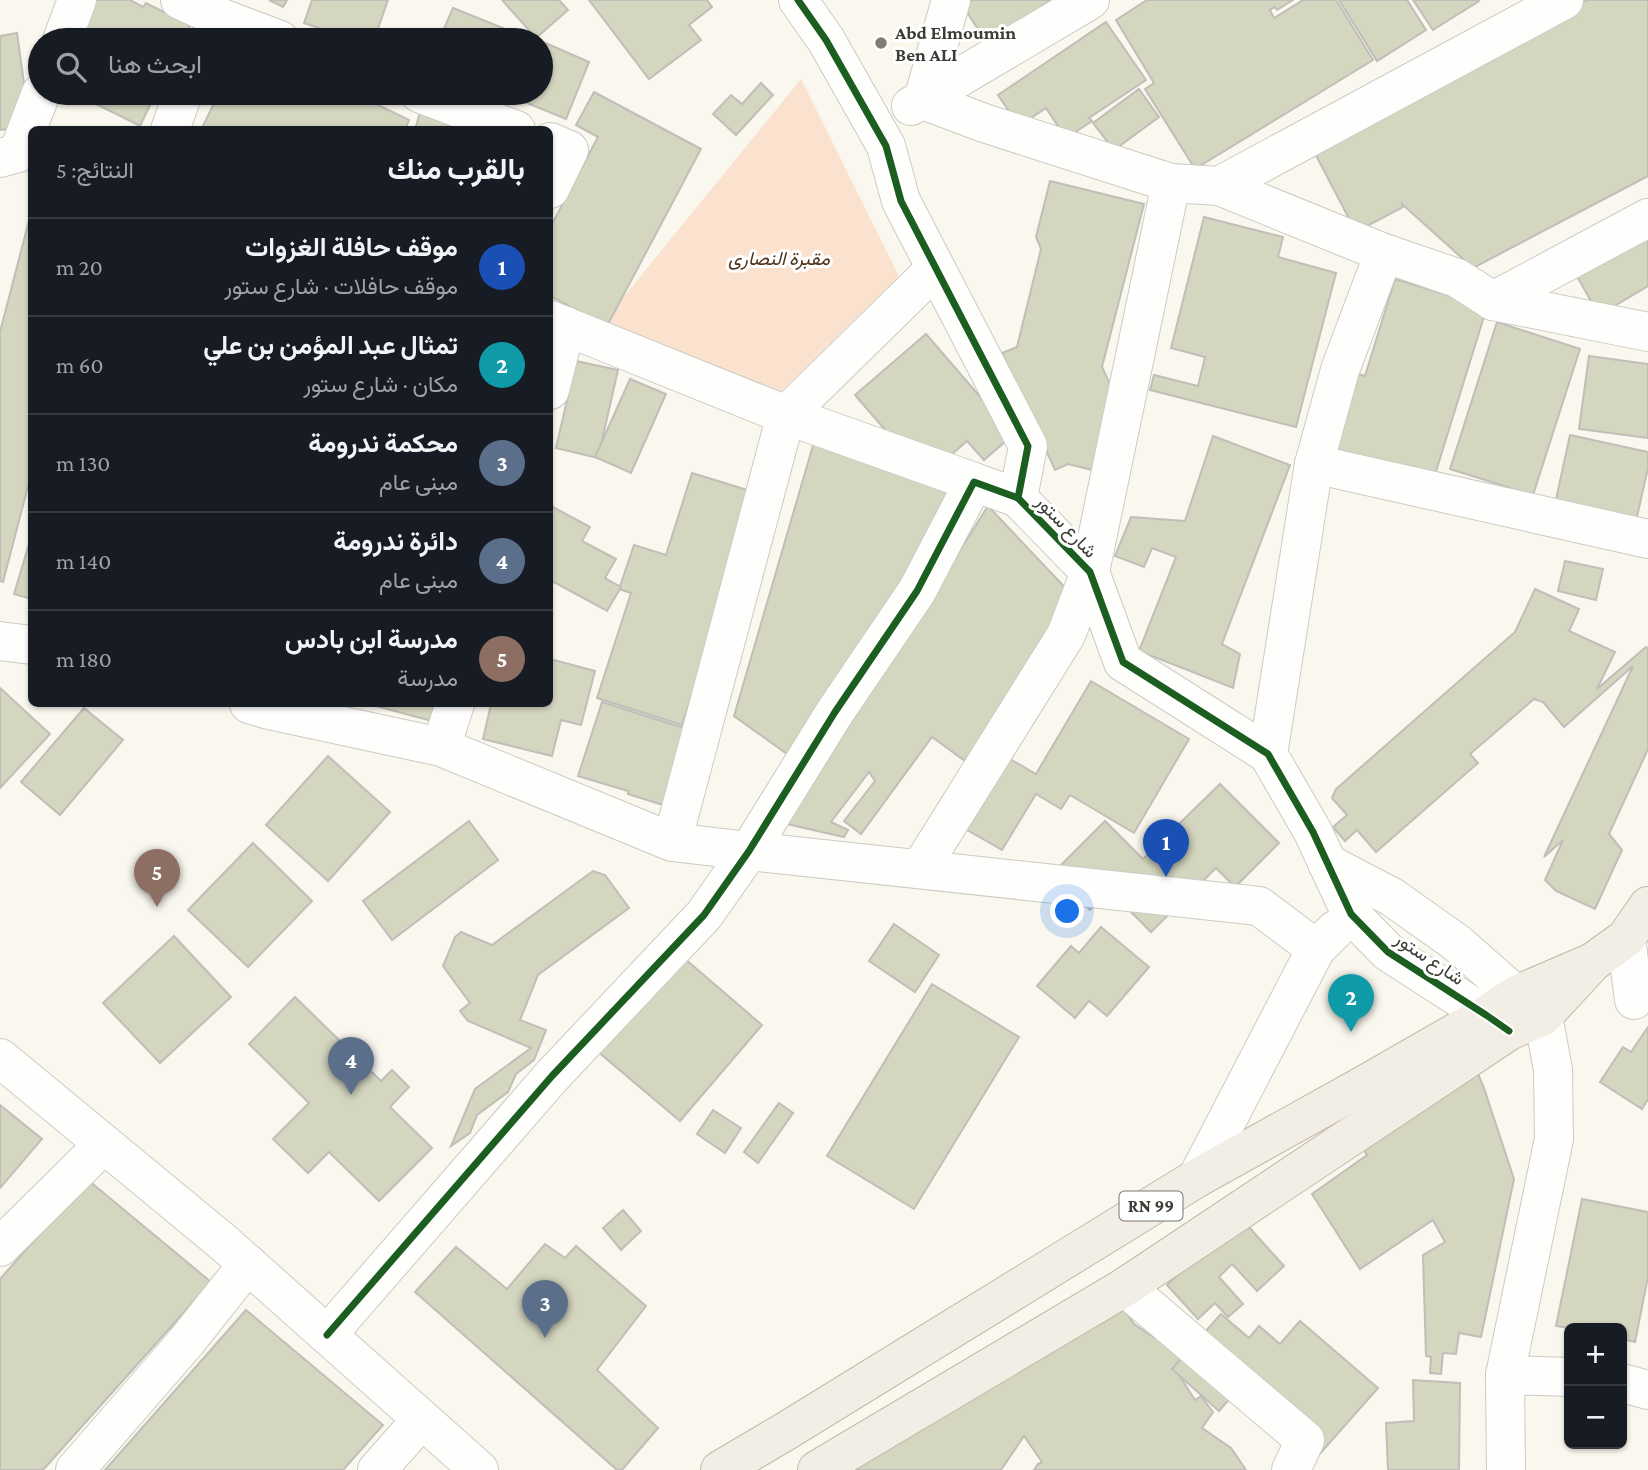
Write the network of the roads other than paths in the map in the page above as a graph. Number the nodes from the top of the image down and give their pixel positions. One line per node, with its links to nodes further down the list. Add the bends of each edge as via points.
1 (78, 0): 7 (street)
2 (798, 0): 16 (street, شارع ستور)
3 (951, 0): 9 (street)
4 (1090, 0): 9 (street)
5 (1564, 0): 22 (street)
6 (198, 18): 8 (street)
7 (67, 28)
8 (235, 28)
9 (923, 100): 16 (street); 21 (street)
10 (36, 105): 13 (street)
11 (179, 105): 14 (street)
12 (450, 105): 15 (street)
13 (28, 126)
14 (171, 126)
15 (506, 126)
16 (875, 126): 25 (street, شارع ستور, via 886,146 901,201)
17 (28, 127): 19 (street)
18 (553, 143): 20 (street, via 569,149)
19 (17, 156)
20 (553, 183)
21 (1171, 183): 22 (street); 35 (street)
22 (1219, 186): 24 (street)
23 (1648, 218): 26 (street)
24 (1384, 253): 26 (street, via 1457,278); 31 (street, via 1340,370)
25 (935, 269): 30 (street); 33 (street, شارع ستور, via 1027,446)
26 (1493, 301): 28 (street)
27 (558, 323): 29 (street); 30 (street)
28 (1648, 332)
29 (553, 365)
30 (786, 415): 32 (street); 42 (street)
31 (1314, 464): 34 (street); 41 (street)
32 (974, 482): 33 (street); 43 (street, via 917,592)
33 (1018, 498): 35 (street, شارع ستور)
34 (1648, 539)
35 (1090, 572): 41 (street, شارع ستور, via 1123,662); 45 (street, via 1066,635)
36 (0, 641): 37 (street)
37 (28, 644)
38 (267, 707): 40 (street)
39 (454, 707): 40 (street)
40 (441, 747): 42 (street)
41 (1268, 754): 44 (street, شارع ستور)
42 (672, 842): 43 (street)
43 (749, 851): 45 (street); 58 (street, via 704,915 552,1076)
44 (1327, 863): 47 (street, شارع ستور); 51 (street, شارع ستور, via 1392,897 1457,943)
45 (920, 869): 49 (street, via 1259,906)
46 (1648, 906): 48 (main road, RN 99)
47 (1351, 914): 49 (street); 51 (street, شارع ستور, via 1388,952)
48 (1626, 938): 50 (street); 51 (main road, RN 99)
49 (1316, 949): 54 (street)
50 (1634, 1000)
51 (1513, 1014): 54 (main road, RN 99, via 1375,1079); 57 (main road, RN 99); 59 (street, via 1553,1070 1554,1139)
52 (0, 1058): 53 (street)
53 (104, 1144): 55 (street); 56 (street)
54 (1197, 1178): 67 (main road, RN 99)
55 (0, 1247)
56 (248, 1264): 58 (street); 64 (street)
57 (1125, 1287): 68 (main road, RN 99); 69 (street, via 1305,1440)
58 (327, 1335): 63 (street)
59 (1505, 1375): 60 (street); 70 (street)
60 (1564, 1377)
61 (1627, 1384): 62 (street)
62 (1648, 1390)
63 (421, 1420): 65 (street); 66 (street)
64 (75, 1470)
65 (377, 1470)
66 (479, 1470)
67 (720, 1470)
68 (817, 1470)
69 (1291, 1470)
70 (1506, 1470)

